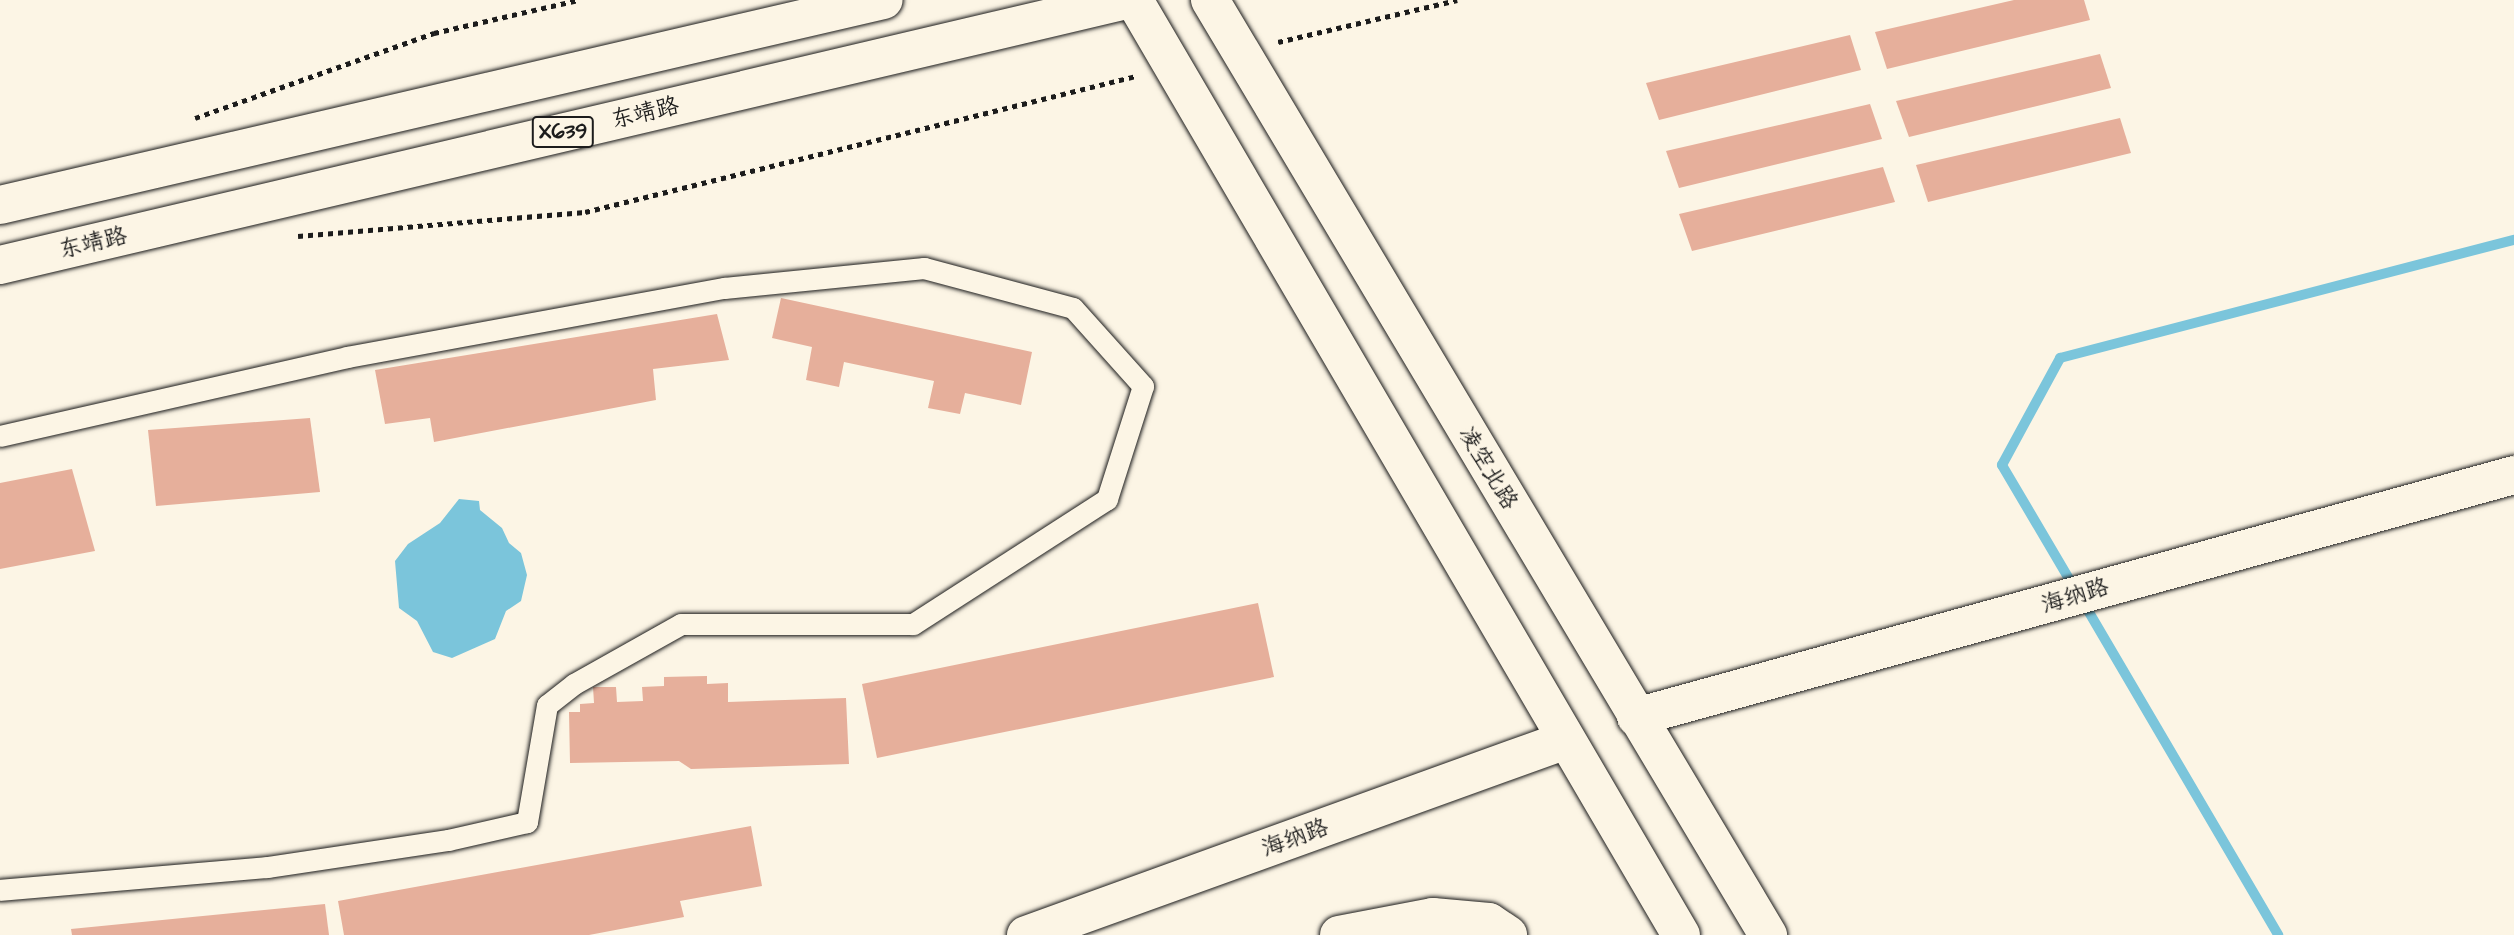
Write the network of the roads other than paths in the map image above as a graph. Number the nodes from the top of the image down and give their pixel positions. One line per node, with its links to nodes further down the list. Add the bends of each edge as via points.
1 (884, 0): 5 (main road, X639)
2 (1126, 0): 6 (main road, 东靖路 / X639)
3 (1134, 0): 10 (main road)
4 (1210, 0): 9 (main road, 凌空北路)
5 (0, 205)
6 (0, 265)
7 (0, 436): 11 (lane, via 347,357 683,295 924,268 1073,308 1143,386 1107,499 913,624 681,624 574,684 547,705 527,822 448,840 267,867)
8 (2514, 475): 9 (main road, 海纳路)
9 (1636, 717): 16 (main road, 凌空北路)
10 (1563, 741): 12 (main road, 海纳路); 15 (main road)
11 (0, 890)
12 (1026, 935)
13 (1339, 935): 14 (main road, via 1433,917 1489,922)
14 (1508, 935)
15 (1681, 935)
16 (1768, 935)

